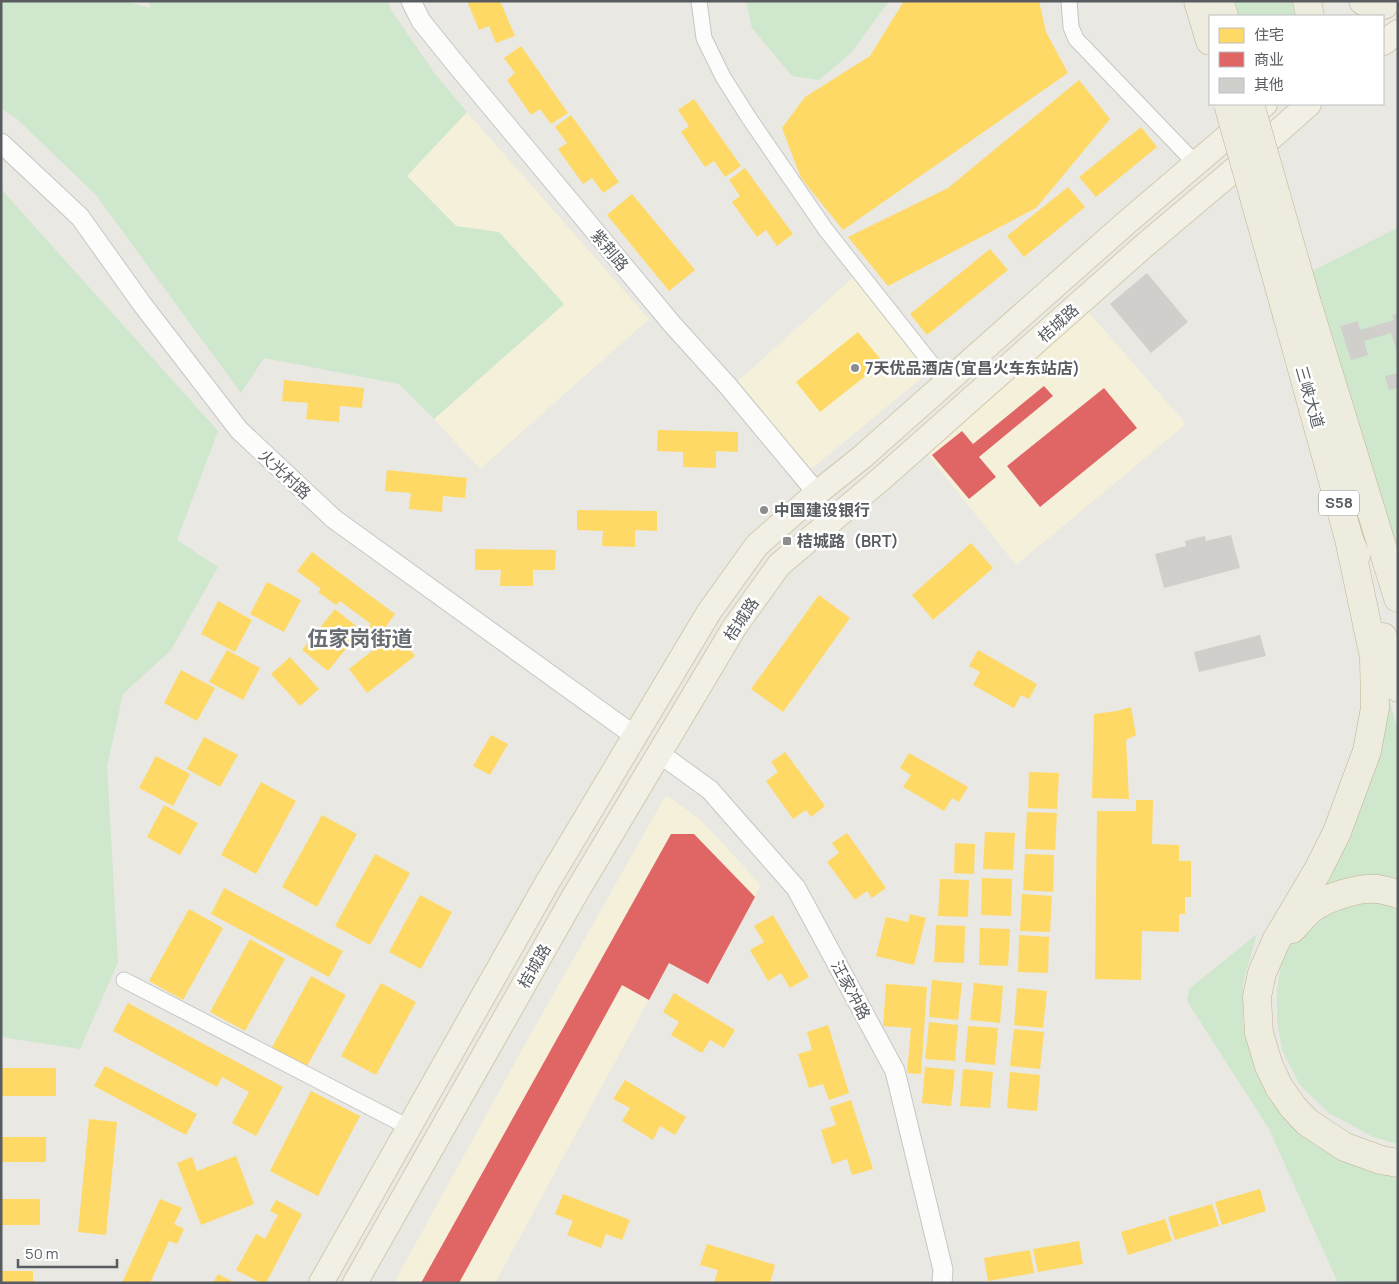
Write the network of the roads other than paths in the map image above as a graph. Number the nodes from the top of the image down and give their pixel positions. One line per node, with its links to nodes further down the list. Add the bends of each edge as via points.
1 (411, 1): 20 (street, 紫荆路, via 421,21 466,77)
2 (699, 1): 19 (street, via 704,38 723,77 749,118 826,230)
3 (1069, 1): 17 (street, via 1071,27 1076,39)
4 (1198, 1): 10 (highway)
5 (1219, 1): 7 (highway)
6 (1307, 1): 8 (highway)
7 (1224, 15)
8 (1310, 15)
9 (1398, 32): 11 (main road)
10 (1209, 38)
11 (1384, 43)
12 (1228, 105): 18 (highway, 三峡大道 / S58, bridge)
13 (1250, 105): 18 (highway, 三峡大道 / S58, bridge)
14 (1264, 105): 17 (main road, 桔城路)
15 (1308, 105): 25 (main road, 桔城路, via 882,479 779,565 734,628)
16 (1, 143): 24 (street, 火光村路, via 80,217 239,430 290,478 334,519)
17 (1196, 164): 19 (main road, 桔城路)
18 (1297, 309): 21 (highway, 三峡大道 / S58); 22 (highway, 三峡大道 / S58)
19 (946, 382): 20 (main road, 桔城路)
20 (817, 493): 24 (main road, 桔城路, via 757,545 709,612)
21 (1349, 539): 23 (highway, 三峡大道 / S58); 30 (highway, via 1374,657 1375,708 1369,743 1338,832 1276,941 1262,973 1257,997 1259,1033 1279,1088 1307,1122 1345,1147)
22 (1398, 598)
23 (1398, 688)
24 (635, 736): 28 (main road, 桔城路)
25 (659, 753): 32 (main road, 桔城路, via 568,906); 33 (street, 汪家冲路, via 710,790 796,888 895,1071 942,1270)
26 (1398, 894): 29 (highway, via 1377,889 1351,891 1313,908 1286,937 1269,984 1268,1011 1274,1049 1286,1080 1302,1102 1321,1119 1352,1138)
27 (124, 980): 28 (street)
28 (408, 1127): 31 (main road, 桔城路)
29 (1398, 1153)
30 (1398, 1164)
31 (321, 1283)
32 (355, 1283)
33 (942, 1283)

